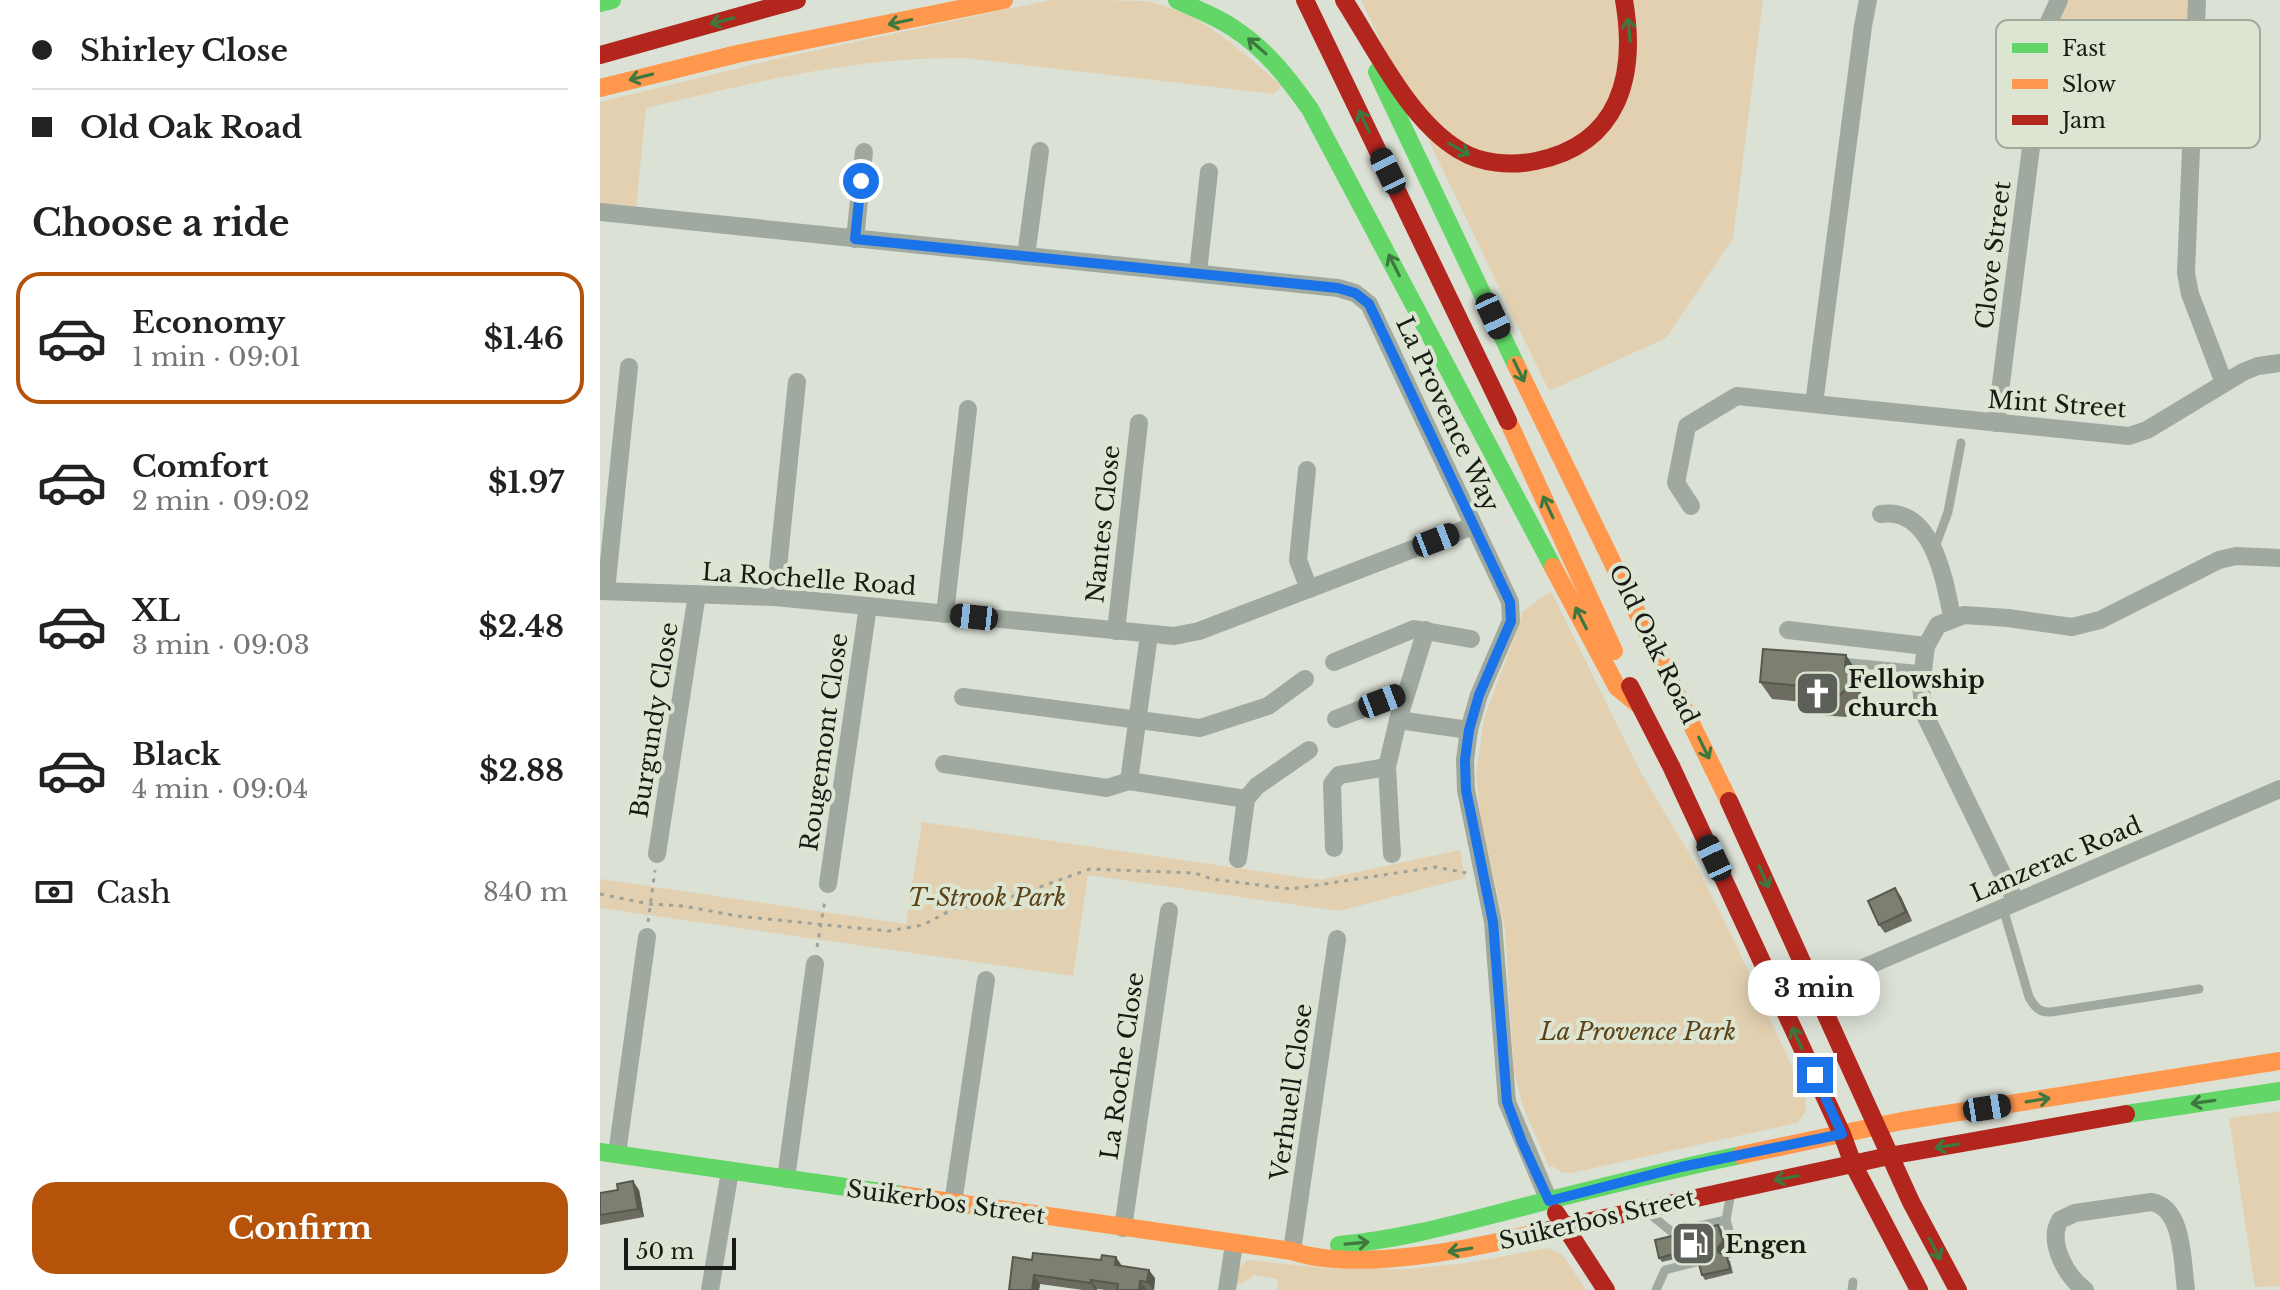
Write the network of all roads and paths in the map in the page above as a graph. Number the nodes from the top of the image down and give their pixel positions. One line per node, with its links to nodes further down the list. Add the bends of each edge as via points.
1 (612, 0): 12 (main road)
2 (797, 0): 16 (main road, one-way to 16)
3 (919, 0): 15 (main road)
4 (1004, 0): 15 (main road, one-way to 15)
5 (1177, 0): 61 (main road, one-way to 5, via 1617,687 1297,89 1275,62 1231,26)
6 (1305, 0): 61 (main road, Old Oak Road, one-way to 6)
7 (1344, 0): 8 (main road, one-way to 8, via 1441,138 1459,151 1504,164 1562,154 1588,139 1613,112 1629,65); 91 (main road, Old Oak Road, one-way to 91, via 1711,762)
8 (1624, 0)
9 (1868, 0): 31 (street)
10 (2059, 0): 13 (street, Clove Street)
11 (2197, 0): 14 (street)
12 (600, 3)
13 (2050, 20)
14 (2196, 20)
15 (737, 54): 17 (main road, one-way to 17)
16 (600, 55)
17 (600, 88)
18 (2031, 148): 34 (street, Clove Street)
19 (2191, 148): 30 (street, via 2186,273)
20 (1040, 151): 25 (street)
21 (864, 152): 24 (street)
22 (1209, 172): 26 (street)
23 (600, 212): 24 (street, La Provence Way)
24 (855, 239): 25 (street, La Provence Way)
25 (1026, 256): 26 (street, La Provence Way)
26 (1198, 273): 39 (street, La Provence Way, via 1338,288 1363,299 1381,326)
27 (2280, 363): 30 (street, Mint Street, via 2250,369)
28 (629, 367): 43 (street)
29 (797, 382): 45 (street)
30 (2224, 383): 34 (street, Mint Street, via 2129,436)
31 (1814, 404): 34 (street, Mint Street); 37 (street, Mint Street, via 1737,396 1687,426 1676,483)
32 (968, 409): 47 (street)
33 (1139, 423): 51 (street, Nantes Close)
34 (1996, 423)
35 (1961, 443): 40 (lane, via 1948,512)
36 (1307, 470): 42 (street, via 1298,560)
37 (1691, 506)
38 (1881, 514): 40 (street, via 1911,521)
39 (1473, 526): 42 (street, La Rochelle Road); 65 (street, La Provence Way, via 1510,602 1511,615)
40 (1934, 550): 48 (street)
41 (2280, 558): 48 (street, via 2219,560 2082,627 1975,614)
42 (1309, 589): 52 (street, La Rochelle Road, via 1199,631)
43 (603, 591): 44 (street, La Rochelle Road)
44 (697, 594): 45 (street, La Rochelle Road); 73 (street, Burgundy Close)
45 (775, 597): 46 (street, La Rochelle Road)
46 (868, 606): 47 (street, La Rochelle Road); 77 (street, Rougemont Close)
47 (945, 614): 51 (street, La Rochelle Road)
48 (1952, 617): 54 (street, via 1933,630)
49 (1426, 630): 53 (street); 56 (street, via 1409,630); 59 (street)
50 (1788, 630): 54 (street)
51 (1116, 631): 52 (street, La Rochelle Road)
52 (1149, 635): 62 (street)
53 (1471, 639)
54 (1926, 646): 57 (street)
55 (1835, 661): 57 (lane)
56 (1334, 662)
57 (1923, 670): 80 (street, via 1926,718)
58 (1305, 679): 62 (street, via 1268,706 1207,727)
59 (1406, 692): 63 (street); 64 (street)
60 (963, 697): 62 (street)
61 (1639, 705): 92 (main road, Old Oak Road, one-way to 61)
62 (1138, 719): 69 (street)
63 (1336, 719)
64 (1398, 720): 65 (street); 68 (street)
65 (1469, 730): 76 (street, La Provence Way, via 1466,790)
66 (1309, 750): 71 (street)
67 (944, 764): 69 (street, via 1107,788)
68 (1387, 767): 72 (street, via 1339,775 1332,784); 74 (street)
69 (1129, 781): 71 (street)
70 (2280, 789): 80 (street, Lanzerac Road)
71 (1246, 799): 75 (street)
72 (1334, 848)
73 (657, 854): 79 (path)
74 (1392, 854)
75 (1238, 859)
76 (1482, 872): 82 (path, via 1436,867 1291,889 1195,873 1090,869 1000,901 953,909 903,930); 99 (street, La Provence Way, via 1496,950 1507,1102)
77 (828, 884): 82 (path)
78 (600, 894): 79 (path)
79 (649, 904): 82 (path); 83 (path)
80 (2009, 905): 86 (street, Lanzerac Road); 88 (lane, via 2029,997 2042,1011)
81 (1169, 911): 104 (street, La Roche Close)
82 (819, 925): 85 (path)
83 (647, 937): 93 (street)
84 (1337, 939): 106 (street, Verhuell Close)
85 (815, 964): 97 (street)
86 (1851, 973)
87 (986, 980): 100 (street)
88 (2199, 989)
89 (2280, 1061): 91 (main road, Suikerbos Street, one-way to 89)
90 (2280, 1091): 94 (main road, Suikerbos Street, one-way to 94)
91 (1878, 1127): 92 (main road, Suikerbos Street); 94 (main road, Old Oak Road)
92 (1842, 1134): 95 (main road, Old Oak Road); 99 (main road, Suikerbos Street)
93 (609, 1153): 96 (main road, Suikerbos Street)
94 (1889, 1156): 95 (main road, Suikerbos Street); 114 (main road, Old Oak Road, one-way to 114)
95 (1853, 1164): 98 (main road, Suikerbos Street, one-way to 98); 113 (main road, Old Oak Road)
96 (730, 1171): 97 (main road, Suikerbos Street); 109 (street)
97 (786, 1179): 100 (main road, Suikerbos Street)
98 (1732, 1189): 101 (main road, Suikerbos Street); 102 (lane)
99 (1549, 1201): 103 (main road); 106 (main road, Suikerbos Street, one-way to 99, via 1373,1242)
100 (953, 1203): 104 (main road, Suikerbos Street)
101 (1643, 1208): 102 (lane, via 1673,1236); 103 (main road, Suikerbos Street)
102 (1726, 1220): 107 (lane, via 1734,1248)
103 (1564, 1227): 106 (main road, Suikerbos Street, one-way to 106, via 1402,1258 1336,1260); 111 (main road)
104 (1123, 1228): 105 (main road, Suikerbos Street)
105 (1234, 1244): 106 (main road, Suikerbos Street); 110 (street)
106 (1292, 1251)
107 (1728, 1254)
108 (1700, 1261): 112 (lane, via 1679,1262 1661,1274)
109 (710, 1290)
110 (1227, 1290)
111 (1606, 1290)
112 (1656, 1290)
113 (1919, 1290)
114 (1958, 1290)
115 (2085, 1290): 116 (street, via 2056,1245 2060,1220 2151,1202 2164,1205 2174,1217)
116 (2186, 1290)

